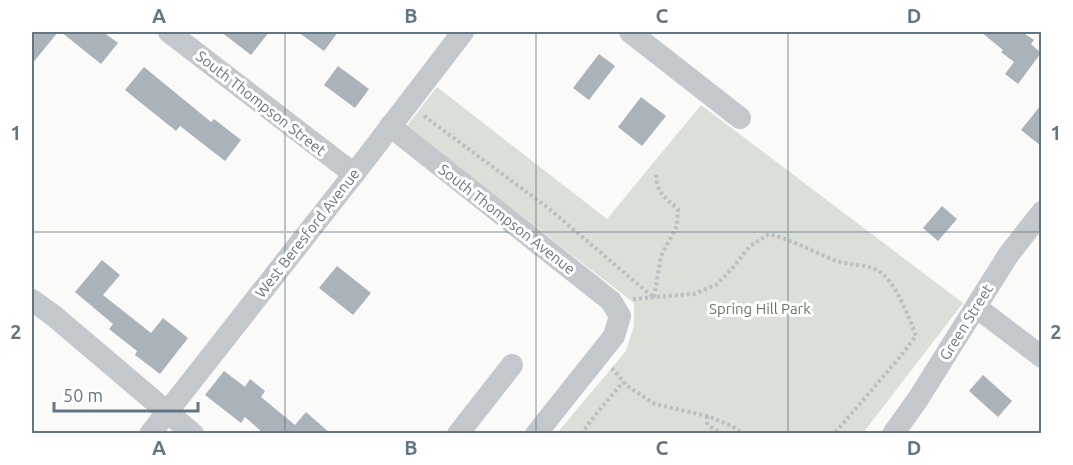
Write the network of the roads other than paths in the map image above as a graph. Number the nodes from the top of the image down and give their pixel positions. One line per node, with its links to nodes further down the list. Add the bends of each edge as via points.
1 (169, 32): 6 (street, South Thompson Street)
2 (463, 32): 5 (street, West Beresford Avenue)
3 (630, 32): 4 (street)
4 (740, 118)
5 (390, 126): 6 (street, West Beresford Avenue); 16 (street, South Thompson Avenue, via 616,309 614,336)
6 (354, 174): 12 (street, West Beresford Avenue)
7 (1041, 212): 9 (street, Green Street)
8 (32, 300): 12 (street)
9 (976, 307): 10 (street); 17 (street, Green Street)
10 (1041, 357)
11 (512, 365): 15 (street)
12 (166, 412): 13 (street, West Beresford Avenue); 14 (street)
13 (150, 434)
14 (193, 434)
15 (458, 434)
16 (536, 434)
17 (892, 434)

